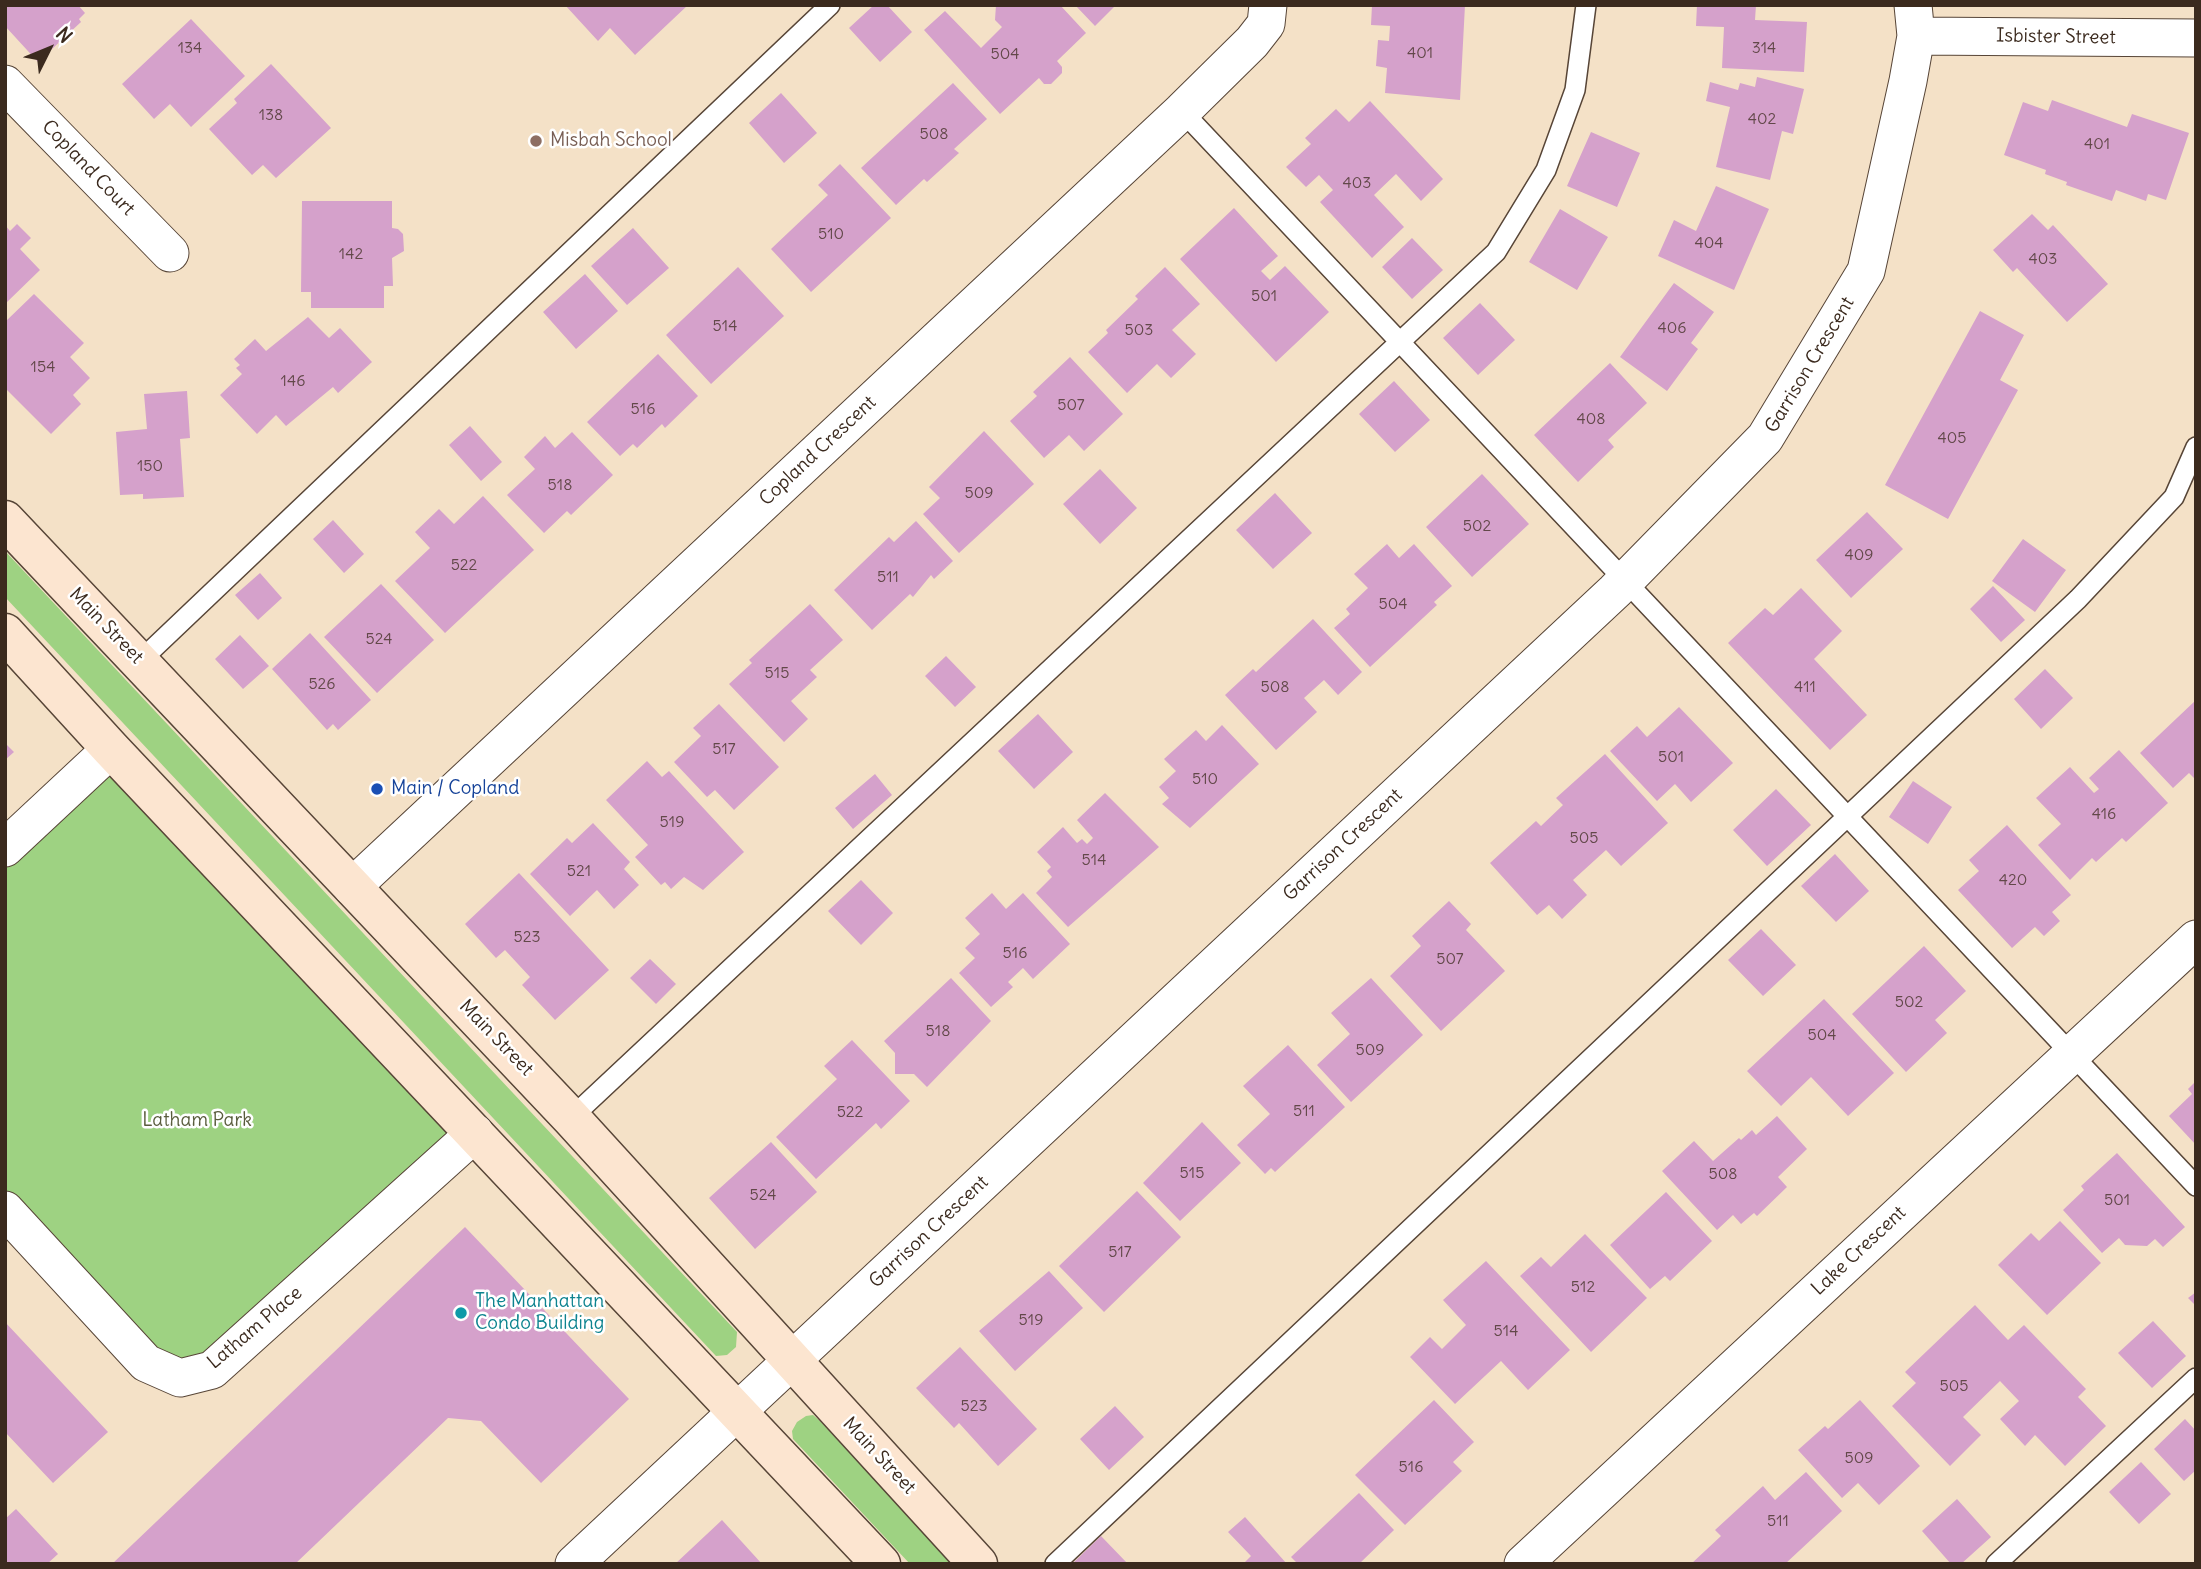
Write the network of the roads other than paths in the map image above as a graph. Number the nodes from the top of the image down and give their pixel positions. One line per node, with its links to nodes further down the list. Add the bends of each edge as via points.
1 (830, 5): 14 (lane)
2 (1268, 5): 7 (street, Copland Crescent, via 1266,24 1252,42)
3 (1586, 5): 9 (lane, via 1575,90 1546,170 1496,252)
4 (1914, 21): 5 (street, Isbister Street); 12 (street, Garrison Crescent, via 1898,138 1866,271 1765,438)
5 (2196, 38)
6 (5, 84): 8 (street, Copland Court)
7 (1182, 111): 9 (lane); 18 (street, Copland Crescent)
8 (170, 253)
9 (1400, 343): 12 (lane); 21 (lane)
10 (2196, 447): 16 (lane, via 2174,497 2078,599)
11 (5, 520): 14 (street, Main Street)
12 (1625, 581): 16 (lane); 25 (street, Garrison Crescent)
13 (5, 633): 15 (street)
14 (140, 661): 18 (street, Main Street)
15 (111, 749): 17 (street); 22 (street)
16 (1846, 816): 20 (lane); 31 (lane)
17 (5, 848)
18 (352, 887): 21 (street, Main Street)
19 (2196, 939): 20 (street, Lake Crescent)
20 (2071, 1055): 23 (lane); 32 (street, Lake Crescent)
21 (571, 1118): 25 (street, Main Street)
22 (475, 1133): 24 (street, Latham Place, via 212,1370 180,1378 146,1363); 27 (street)
23 (2196, 1186)
24 (5, 1210)
25 (790, 1362): 27 (street, Garrison Crescent); 30 (street, Main Street)
26 (2196, 1378): 33 (lane)
27 (738, 1411): 28 (street, Garrison Crescent); 29 (street)
28 (573, 1564)
29 (881, 1564)
30 (978, 1564)
31 (1055, 1564)
32 (1523, 1564)
33 (1996, 1564)

